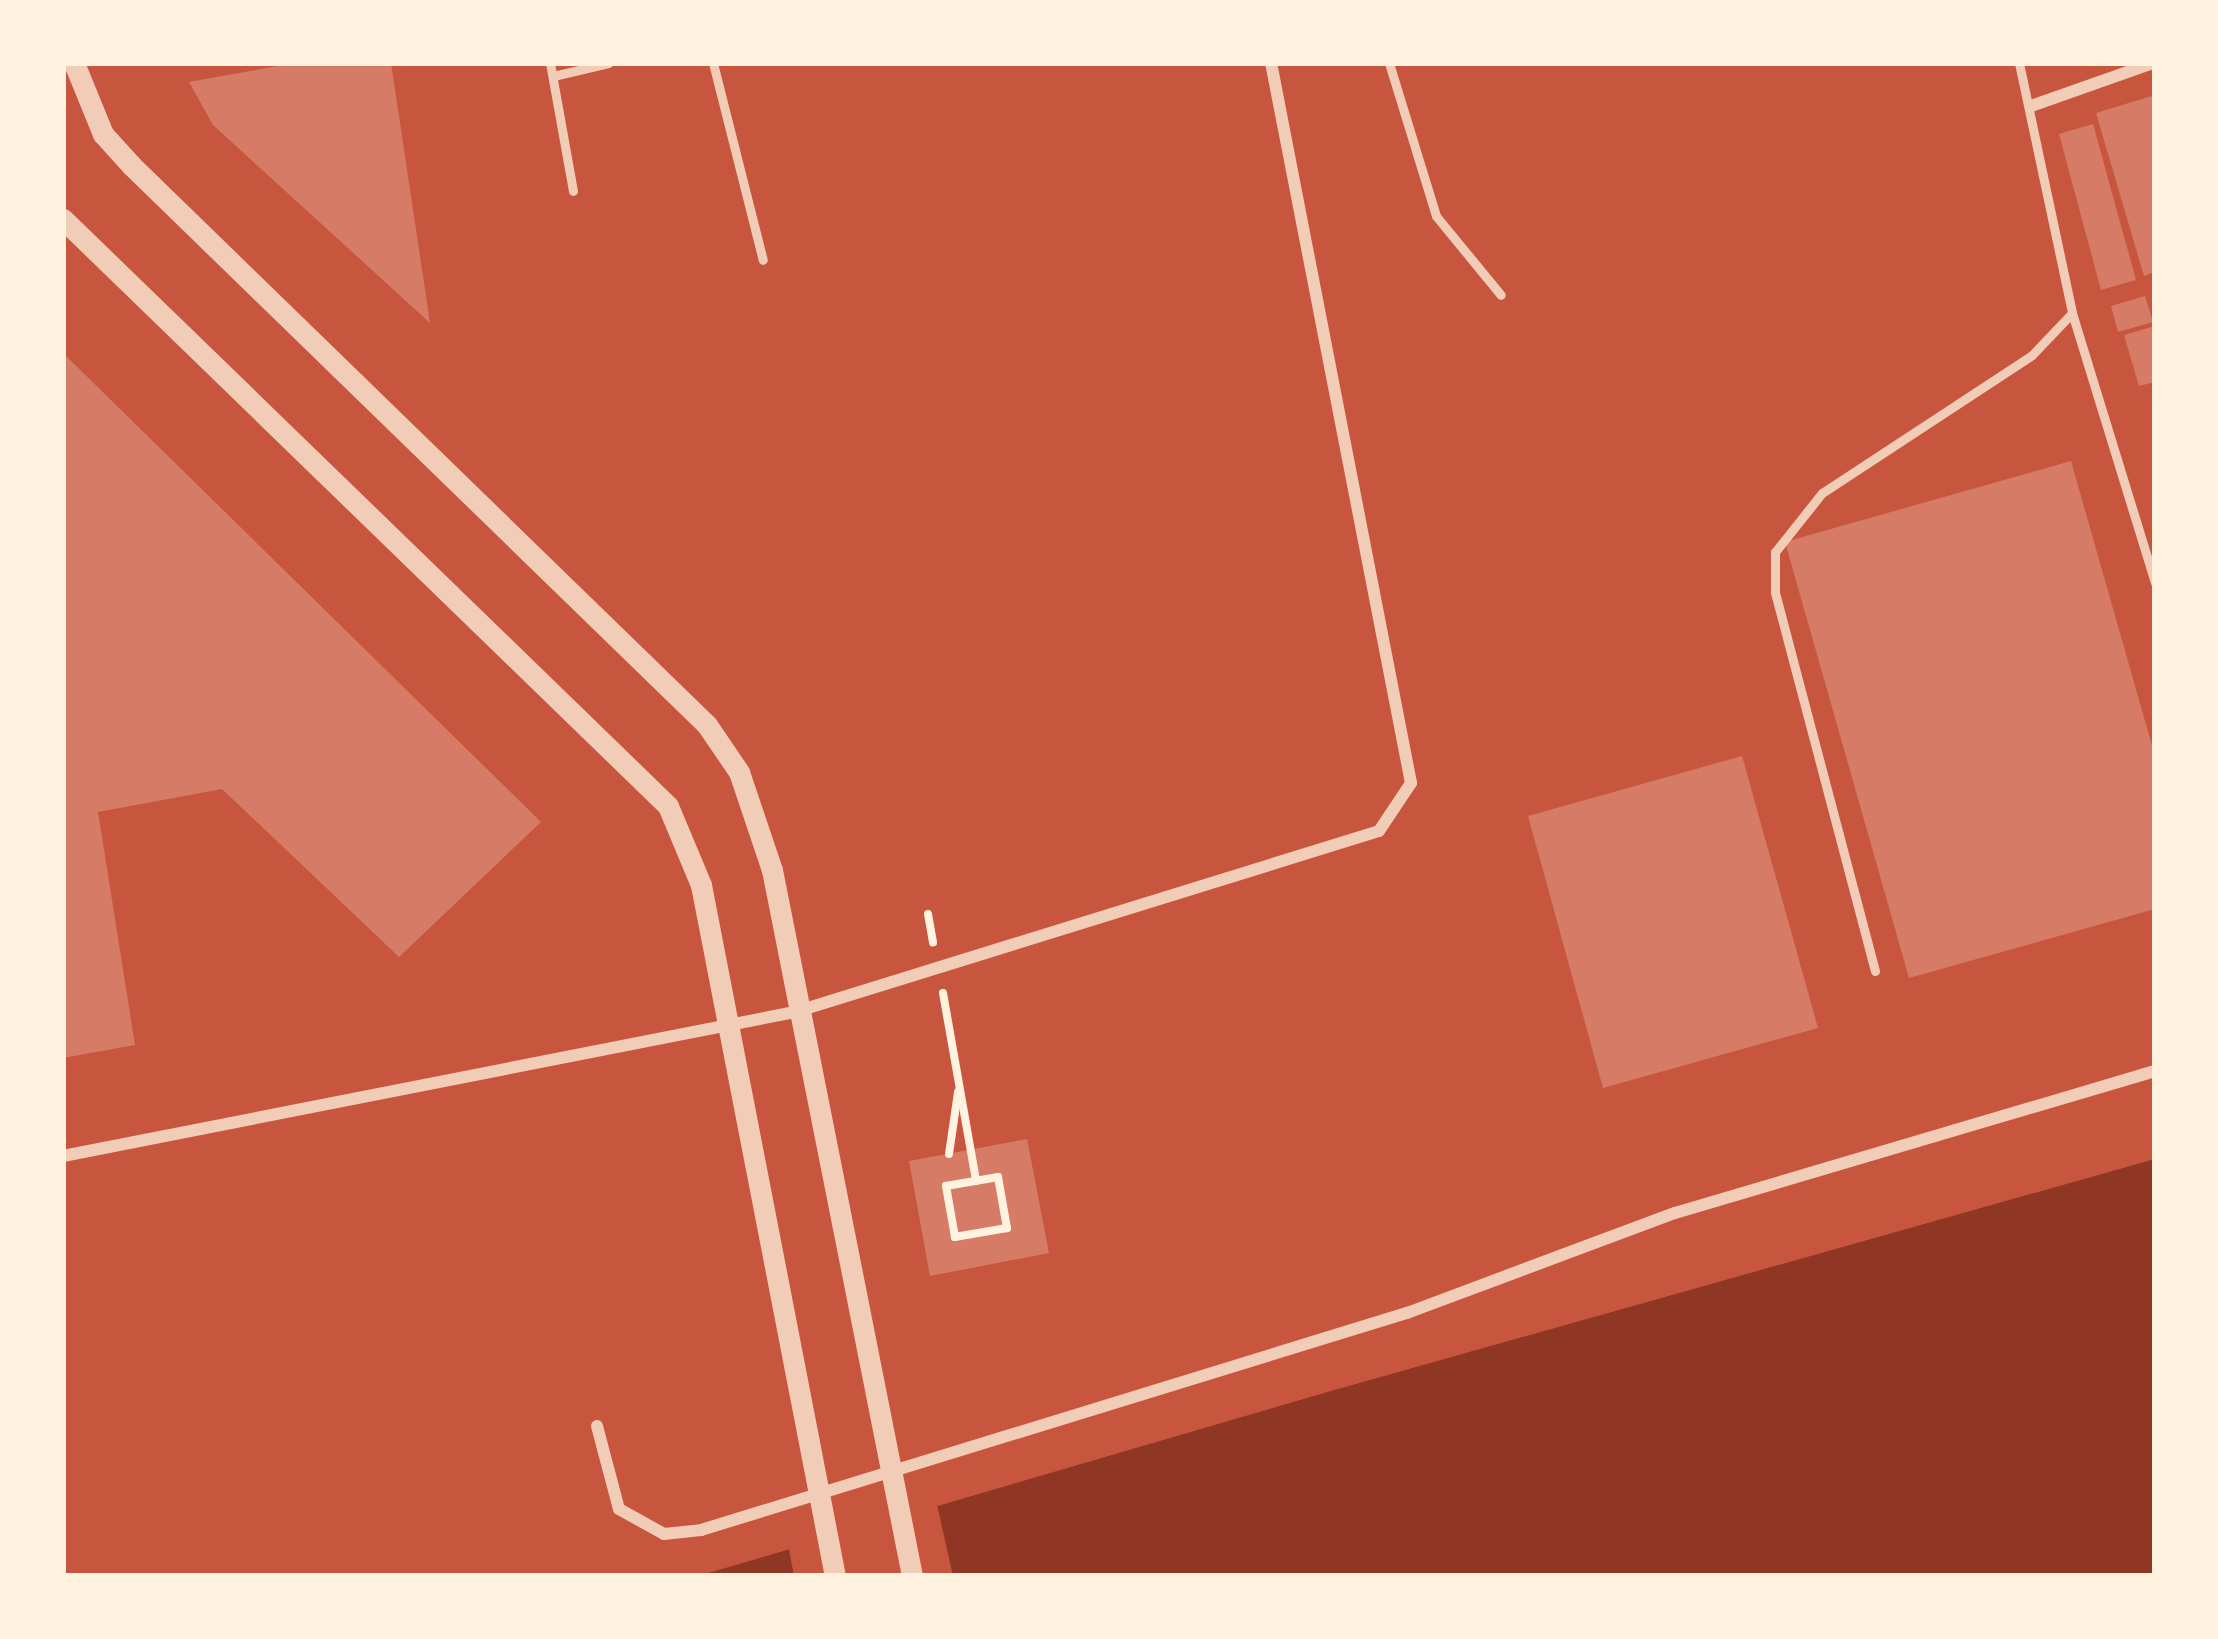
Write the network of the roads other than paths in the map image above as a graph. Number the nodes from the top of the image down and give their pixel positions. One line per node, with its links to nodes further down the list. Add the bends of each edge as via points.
1 (74, 63): 18 (street, via 103,134 132,166 707,725 761,824)
2 (550, 63): 9 (lane)
3 (609, 63): 9 (lane)
4 (713, 63): 13 (lane)
5 (1271, 63): 18 (street, via 1411,783 1394,818 1359,840 1121,919)
6 (1389, 63): 14 (lane, via 1436,216)
7 (2019, 63): 10 (lane)
8 (2153, 63): 10 (street)
9 (553, 76): 11 (lane)
10 (2031, 106): 15 (lane)
11 (573, 191)
12 (63, 219): 19 (street, via 638,766 688,842)
13 (763, 260)
14 (1501, 295)
15 (2072, 313): 16 (lane); 17 (lane, via 2017,365 1822,494 1775,552 1775,592)
16 (2155, 583)
17 (1875, 971)
18 (796, 1012): 19 (street); 24 (street)
19 (727, 1025): 21 (street); 23 (street)
20 (2155, 1071): 22 (street, via 1675,1213 1407,1313 701,1530 664,1534 619,1509)
21 (63, 1156)
22 (597, 1426)
23 (836, 1576)
24 (912, 1576)

